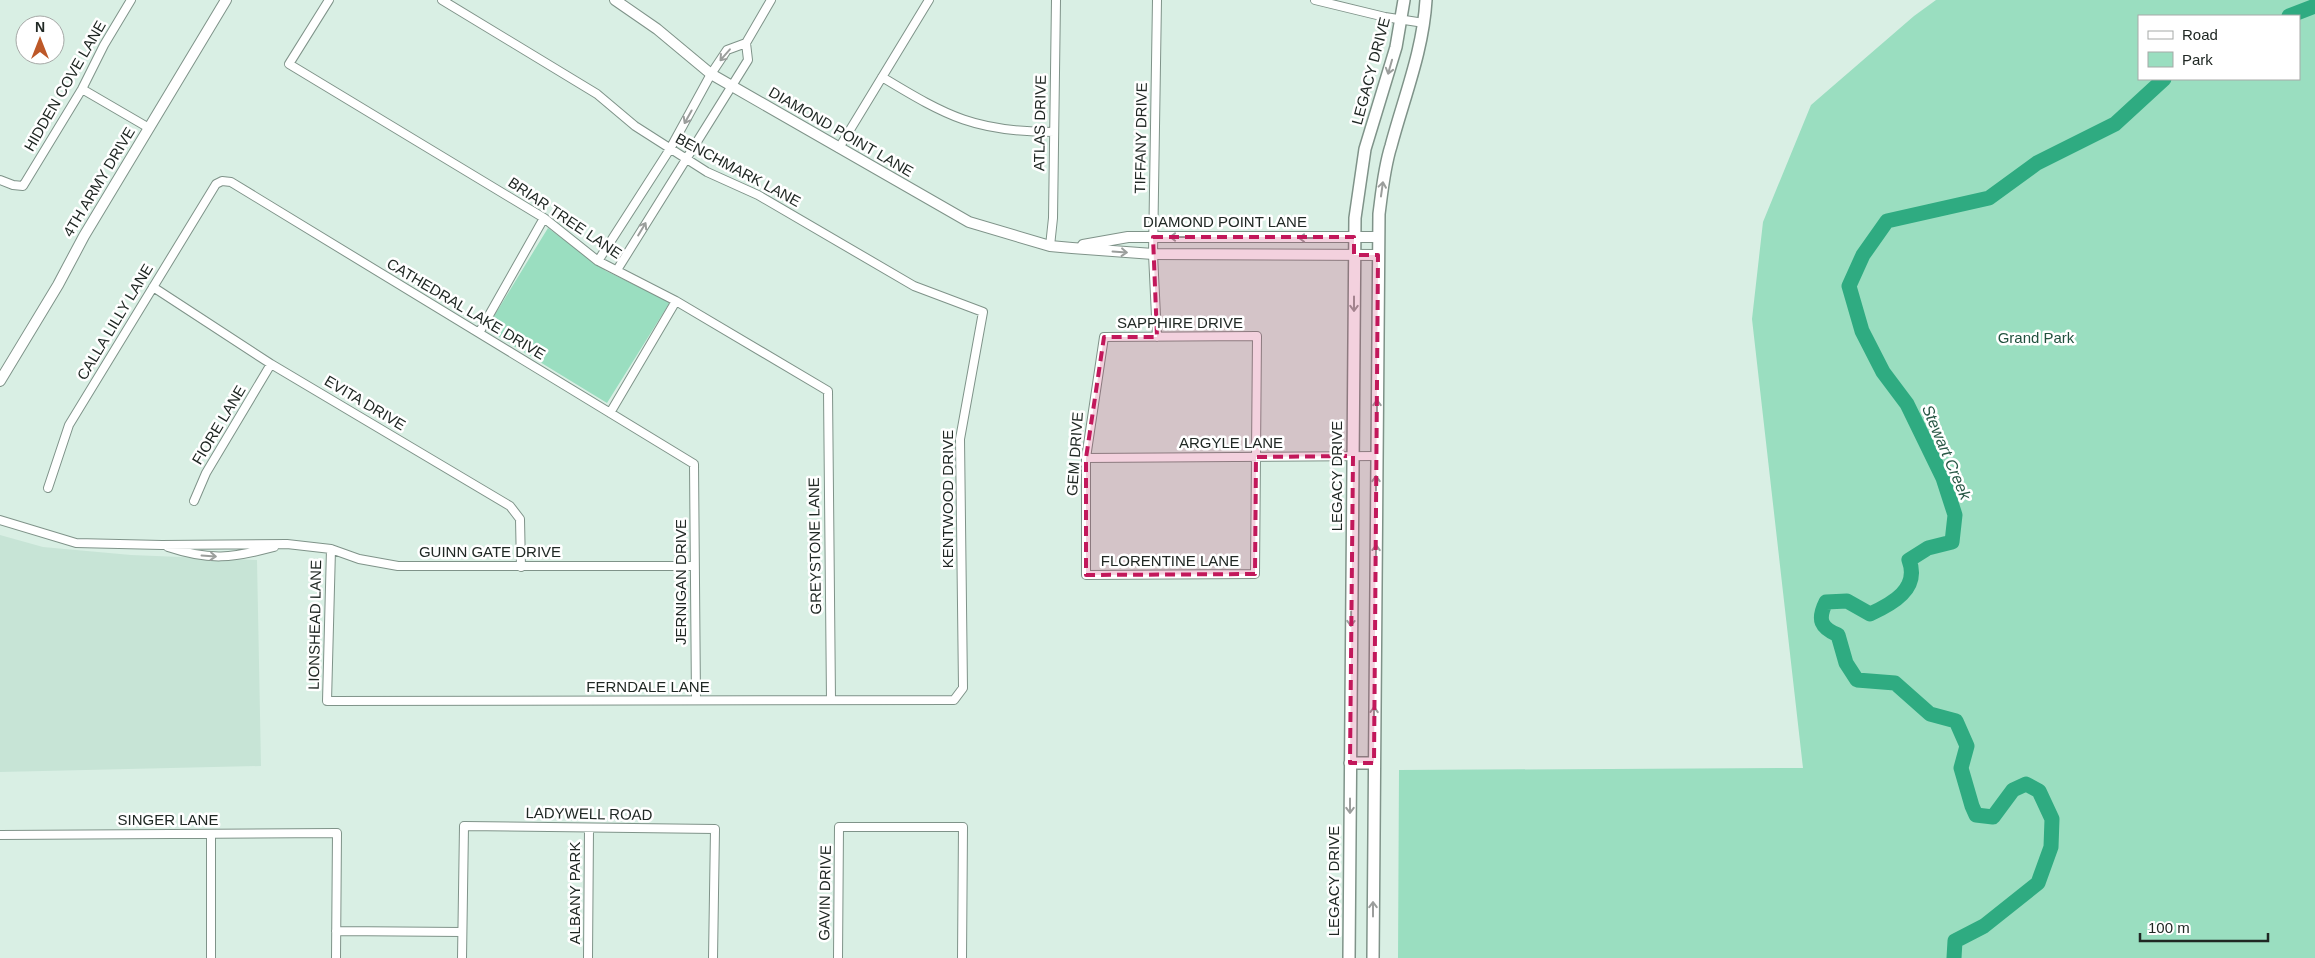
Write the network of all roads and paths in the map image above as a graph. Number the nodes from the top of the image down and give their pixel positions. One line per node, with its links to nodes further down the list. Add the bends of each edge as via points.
1 (131, 0): 19 (street, HIDDEN COVE LANE)
2 (226, 0): 20 (street, 4TH ARMY DRIVE)
3 (329, 0): 27 (street, BRIAR TREE LANE, via 289,64)
4 (442, 0): 23 (street, BENCHMARK LANE, via 597,94 634,126)
5 (615, 0): 16 (street, DIAMOND POINT LANE, via 657,29)
6 (771, 0): 15 (street)
7 (929, 0): 17 (street)
8 (1056, 0): 21 (street, ATLAS DRIVE)
9 (1157, 0): 28 (street, TIFFANY DRIVE)
10 (1315, 0): 13 (street, via 1358,5)
11 (1404, 0): 13 (main road, LEGACY DRIVE)
12 (1426, 0): 14 (main road)
13 (1401, 19): 14 (street); 29 (main road, LEGACY DRIVE, one-way to 29, via 1394,55 1365,149)
14 (1424, 23): 30 (main road, one-way to 14, via 1386,168)
15 (746, 43): 16 (street, one-way to 16, via 727,50); 18 (street, via 748,60)
16 (711, 74): 18 (street, DIAMOND POINT LANE); 23 (street, one-way to 23)
17 (882, 77): 21 (street, via 934,108 966,122 1007,131); 22 (street)
18 (731, 86): 22 (street, DIAMOND POINT LANE); 24 (street)
19 (82, 90): 20 (street); 25 (street, HIDDEN COVE LANE, via 23,186)
20 (149, 128): 45 (street, 4TH ARMY DRIVE)
21 (1054, 132): 31 (street, ATLAS DRIVE)
22 (839, 148): 31 (street, DIAMOND POINT LANE, via 969,222)
23 (670, 149): 24 (street, BENCHMARK LANE); 36 (street)
24 (686, 158): 37 (street, one-way to 24); 40 (street, BENCHMARK LANE, via 707,172 758,195 914,286)
25 (0, 180)
26 (222, 181): 38 (street, CALLA LILLY LANE, via 216,184); 41 (street, CATHEDRAL LAKE DRIVE, via 231,182)
27 (544, 218): 36 (street, BRIAR TREE LANE); 41 (street)
28 (1153, 237): 29 (street, DIAMOND POINT LANE, one-way to 28); 32 (street, DIAMOND POINT LANE, via 1128,237); 33 (street, TIFFANY DRIVE)
29 (1354, 238): 30 (street, DIAMOND POINT LANE); 34 (main road, LEGACY DRIVE)
30 (1379, 238): 35 (main road)
31 (1050, 246): 32 (street, DIAMOND POINT LANE)
32 (1072, 248): 33 (street, DIAMOND POINT LANE, one-way to 33)
33 (1153, 254): 34 (street, DIAMOND POINT LANE); 42 (street, TIFFANY DRIVE)
34 (1354, 255): 35 (street, DIAMOND POINT LANE); 48 (main road, LEGACY DRIVE, one-way to 48)
35 (1378, 255): 49 (main road, one-way to 35)
36 (598, 261): 37 (street, BRIAR TREE LANE)
37 (617, 270): 39 (street, BRIAR TREE LANE)
38 (153, 287): 44 (street, EVITA DRIVE); 53 (street, CALLA LILLY LANE, via 69,425)
39 (676, 300): 46 (street, BRIAR TREE LANE); 47 (street)
40 (983, 312): 62 (street, KENTWOOD DRIVE, via 960,440)
41 (479, 333): 47 (street, CATHEDRAL LAKE DRIVE)
42 (1157, 336): 43 (street, SAPPHIRE DRIVE); 50 (street, SAPPHIRE DRIVE, via 1257,336)
43 (1104, 337): 51 (street, GEM DRIVE)
44 (271, 364): 54 (street, FIORE LANE, via 206,473); 60 (street, EVITA DRIVE, via 510,506 520,519)
45 (0, 381)
46 (828, 391): 64 (street, GREYSTONE LANE)
47 (610, 413): 52 (street, CATHEDRAL LAKE DRIVE)
48 (1353, 456): 49 (street, ARGYLE LANE); 50 (street, ARGYLE LANE); 66 (main road, LEGACY DRIVE, one-way to 66)
49 (1376, 456): 67 (main road, one-way to 49)
50 (1256, 457): 51 (street, ARGYLE LANE); 61 (street, FLORENTINE LANE, via 1255,574)
51 (1086, 458): 61 (street, GEM DRIVE)
52 (694, 464): 59 (street, JERNIGAN DRIVE)
53 (48, 488)
54 (194, 501)
55 (0, 520): 57 (street, GUINN GATE DRIVE, via 76,543)
56 (287, 544): 57 (street, GUINN GATE DRIVE); 57 (street, GUINN GATE DRIVE, one-way to 56, via 194,556 226,558); 58 (street, GUINN GATE DRIVE)
57 (162, 545)
58 (330, 549): 60 (street, GUINN GATE DRIVE, via 359,559 398,566); 65 (street, LIONSHEAD LANE)
59 (694, 566): 60 (street, GUINN GATE DRIVE); 63 (street, JERNIGAN DRIVE)
60 (521, 567)
61 (1086, 575)
62 (963, 688): 64 (street, FERNDALE LANE, via 954,700)
63 (696, 700): 64 (street, FERNDALE LANE); 65 (street, FERNDALE LANE)
64 (831, 700)
65 (327, 701)
66 (1350, 763): 67 (main road); 80 (main road, LEGACY DRIVE, one-way to 80)
67 (1374, 763): 81 (main road, one-way to 67)
68 (588, 828): 72 (street, LADYWELL ROAD, via 464,826); 76 (street, ALBANY PARK); 77 (street, LADYWELL ROAD, via 715,829)
69 (211, 834): 70 (street, SINGER LANE); 71 (street, SINGER LANE, via 337,833); 73 (street)
70 (0, 835)
71 (336, 931): 72 (street); 74 (street)
72 (462, 932): 75 (street)
73 (211, 958)
74 (336, 958)
75 (462, 958)
76 (588, 958)
77 (713, 958)
78 (838, 958): 79 (street, GAVIN DRIVE, via 839,828 963,827)
79 (962, 958)
80 (1349, 958)
81 (1373, 958)

